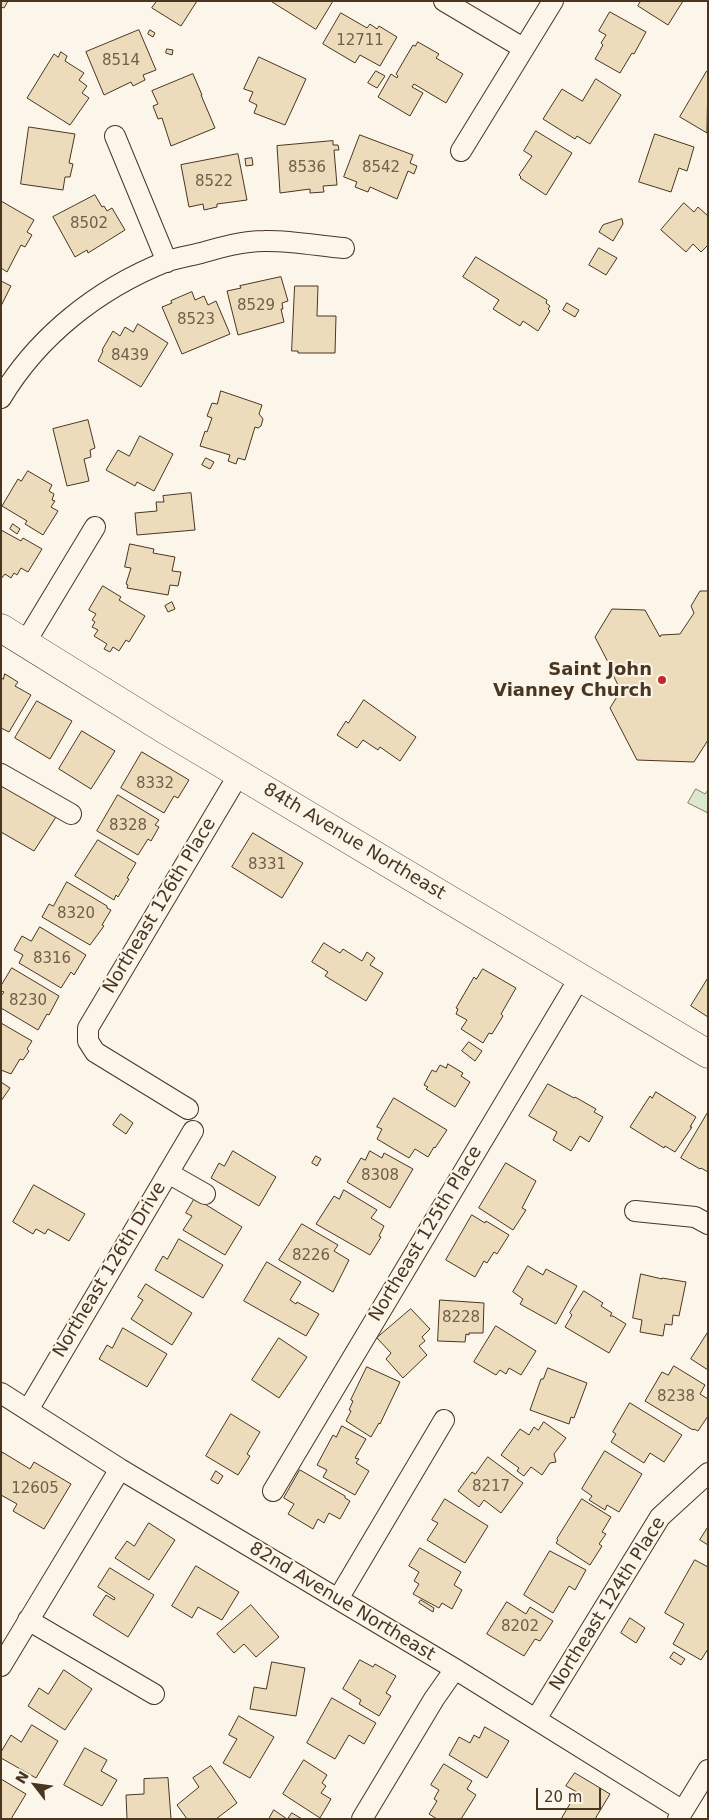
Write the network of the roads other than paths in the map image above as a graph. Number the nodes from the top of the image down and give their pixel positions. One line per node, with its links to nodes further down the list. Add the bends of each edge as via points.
1 (444, 1): 3 (street)
2 (553, 1): 3 (street)
3 (524, 48): 5 (street)
4 (115, 136): 7 (street)
5 (461, 152)
6 (344, 248): 7 (street, via 265,241 230,245)
7 (167, 262): 8 (street, via 90,302 68,319)
8 (1, 398)
9 (95, 527): 11 (street)
10 (1, 628): 11 (street, 84th Avenue Northeast)
11 (24, 643): 13 (street, 84th Avenue Northeast)
12 (1, 774): 14 (street)
13 (240, 774): 15 (street, 84th Avenue Northeast); 17 (street, Northeast 126th Place, via 88,1028 88,1042 95,1052)
14 (71, 814)
15 (580, 977): 16 (street, 84th Avenue Northeast); 28 (street, Northeast 125th Place)
16 (708, 1054)
17 (188, 1109)
18 (193, 1131): 19 (street, Northeast 126th Drive)
19 (168, 1173): 20 (street); 24 (street, Northeast 126th Drive)
20 (205, 1194)
21 (635, 1211): 22 (street, via 695,1217)
22 (708, 1224)
23 (1, 1393): 24 (street, 82nd Avenue Northeast)
24 (28, 1410): 26 (street, 82nd Avenue Northeast)
25 (444, 1420): 29 (street)
26 (120, 1469): 29 (street, 82nd Avenue Northeast); 30 (street)
27 (708, 1473): 34 (street, Northeast 124th Place, via 660,1517)
28 (272, 1491)
29 (338, 1599): 32 (street, 82nd Avenue Northeast)
30 (28, 1620): 31 (street); 33 (street)
31 (1, 1666)
32 (455, 1669): 34 (street, 82nd Avenue Northeast); 37 (street)
33 (154, 1694)
34 (536, 1719): 36 (street, 82nd Avenue Northeast)
35 (708, 1770): 36 (street)
36 (680, 1815)
37 (362, 1819)

